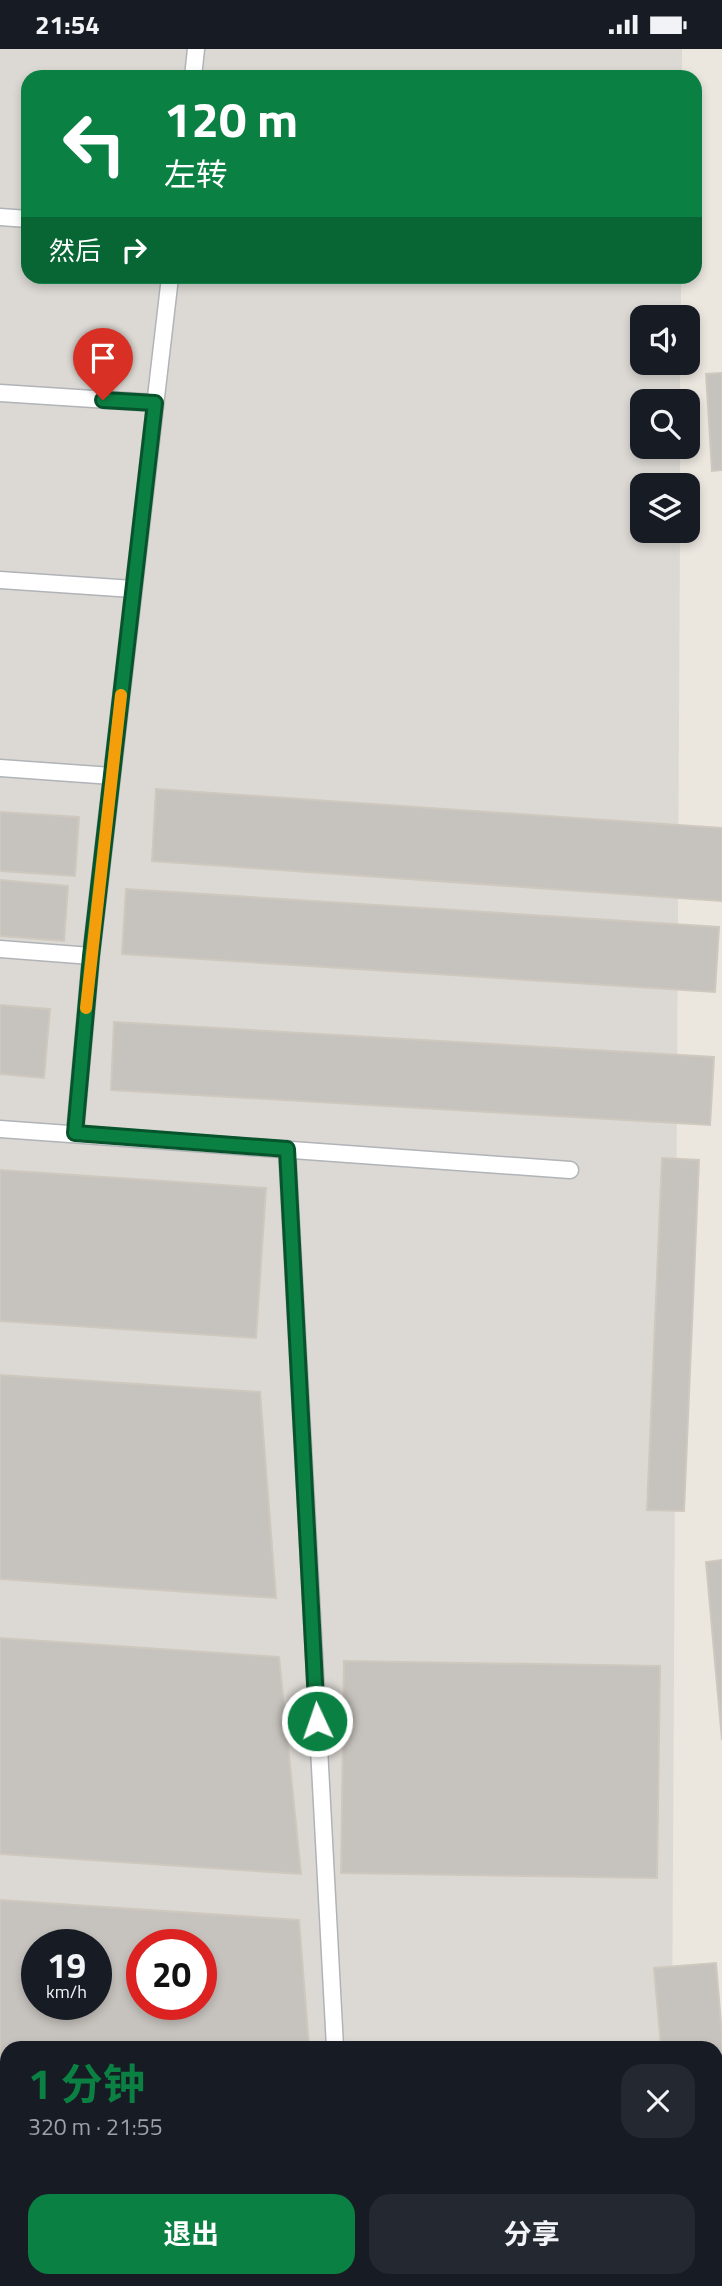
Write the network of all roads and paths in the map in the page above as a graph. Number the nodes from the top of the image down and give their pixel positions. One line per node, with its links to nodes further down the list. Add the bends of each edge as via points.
1 (196, 49): 2 (lane)
2 (194, 70)
3 (0, 217): 4 (lane)
4 (21, 218)
5 (169, 284): 7 (lane)
6 (0, 393): 7 (lane)
7 (155, 403): 9 (lane)
8 (0, 580): 9 (lane)
9 (133, 589): 11 (lane)
10 (0, 768): 11 (lane)
11 (112, 776): 13 (lane)
12 (0, 949): 13 (lane)
13 (91, 956): 15 (lane)
14 (0, 1129): 15 (lane)
15 (75, 1133): 16 (lane)
16 (287, 1149): 17 (lane); 18 (lane)
17 (570, 1170)
18 (335, 2041)

